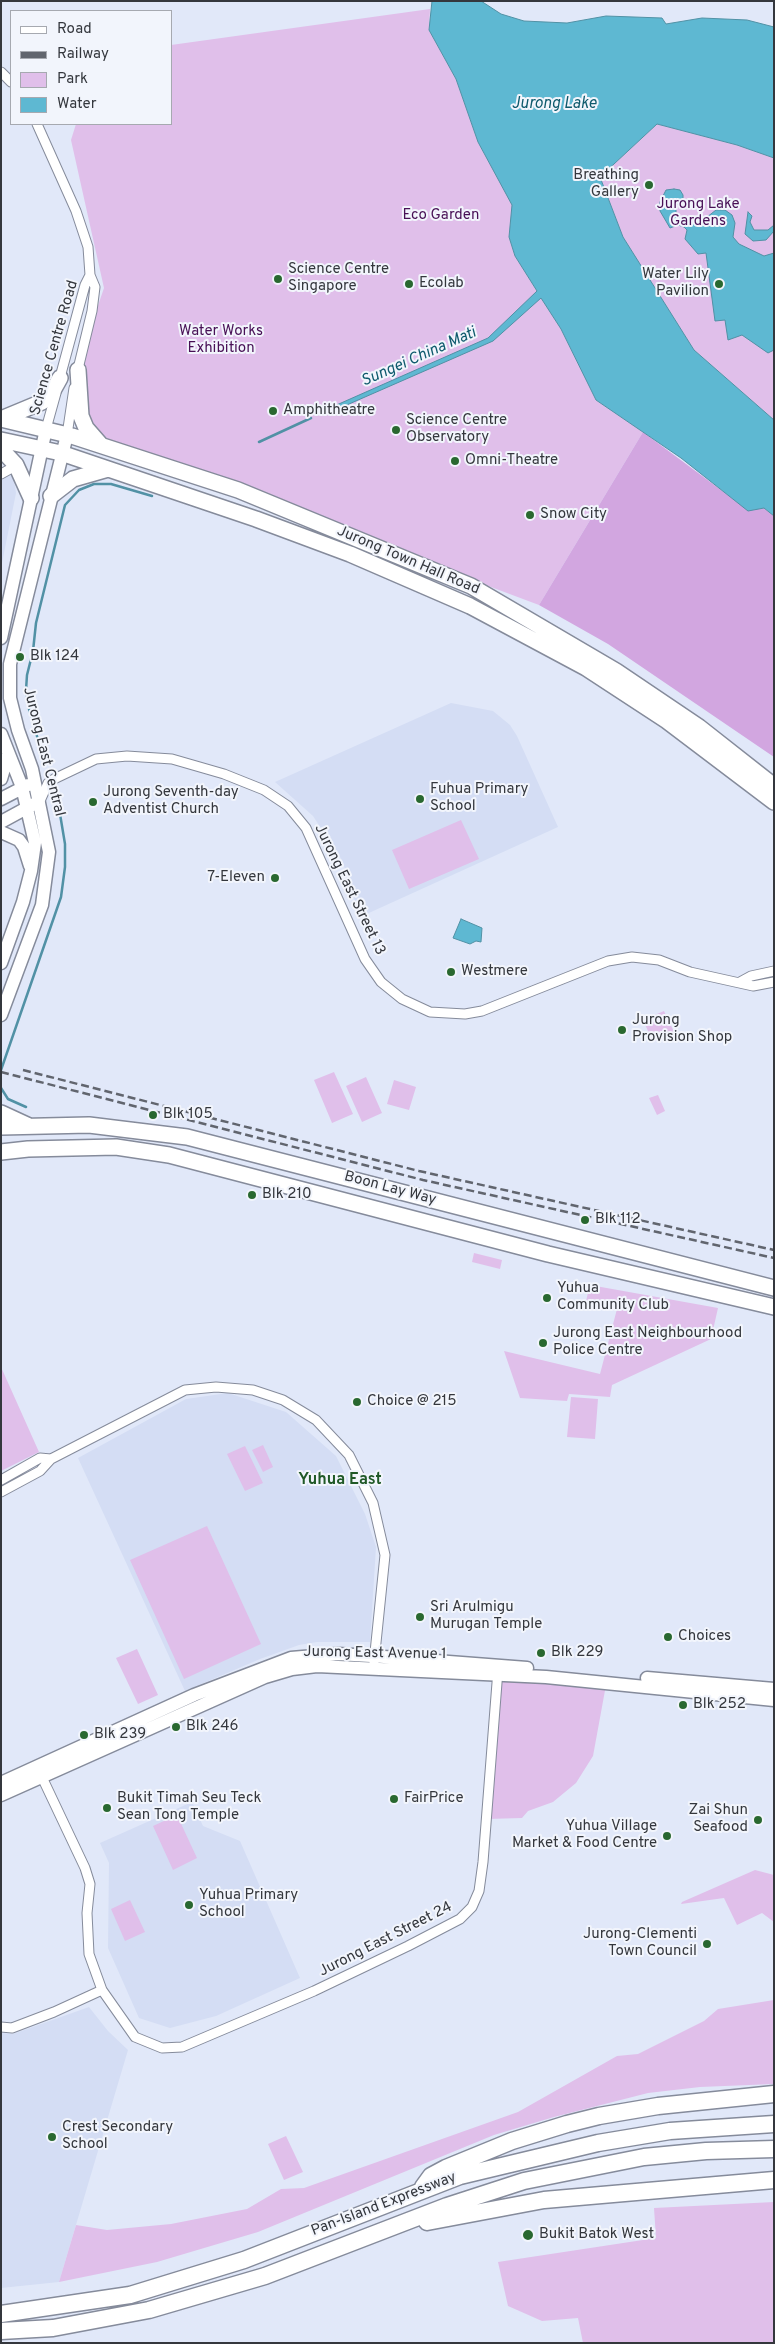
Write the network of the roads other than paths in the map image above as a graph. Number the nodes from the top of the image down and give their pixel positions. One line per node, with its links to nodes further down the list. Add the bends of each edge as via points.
1 (1, 72): 2 (street)
2 (10, 81)
3 (37, 125): 4 (street, Science Centre Road, via 76,211 88,247)
4 (90, 275): 5 (street, Science Centre Road, via 95,287); 6 (street, Science Centre Road)
5 (78, 370): 9 (street, Science Centre Road); 11 (main road, via 81,416)
6 (60, 378): 7 (main road, via 50,396 42,402); 8 (street, Science Centre Road)
7 (1, 419): 8 (main road, Jurong Town Hall Road)
8 (46, 429): 9 (main road, Jurong Town Hall Road); 13 (main road)
9 (67, 435): 11 (main road, Jurong Town Hall Road); 14 (main road, Jurong East Central)
10 (1, 440): 13 (main road, Jurong Town Hall Road)
11 (100, 445): 20 (main road, Jurong Town Hall Road, via 238,490 470,586)
12 (1, 449): 19 (main road, via 16,465)
13 (41, 449): 14 (main road, Jurong Town Hall Road); 19 (main road)
14 (62, 454): 15 (main road, Jurong Town Hall Road); 18 (main road, Jurong East Central)
15 (108, 468): 18 (main road, via 72,479); 20 (main road, Jurong Town Hall Road, via 350,554)
16 (10, 469): 17 (street)
17 (1, 474)
18 (51, 496): 26 (main road, Jurong East Central, via 10,664 10,698)
19 (31, 498): 21 (main road)
20 (538, 633): 24 (main road, Jurong Town Hall Road, via 616,671); 27 (main road, Jurong Town Hall Road, via 667,721)
21 (1, 638)
22 (1, 734): 23 (main road, Jurong East Central)
23 (8, 755): 25 (main road); 29 (main road, Jurong East Central)
24 (749, 766): 27 (main road, via 756,780); 28 (main road, Jurong Town Hall Road)
25 (1, 779)
26 (42, 782): 29 (main road); 31 (main road, Jurong East Central); 39 (street, Jurong East Street 13, via 96,759 146,756 172,759 218,772 264,790 288,806 306,828 361,950 381,982 402,999 430,1012 465,1014 482,1011 608,960 632,957 659,960 690,972)
27 (753, 786): 32 (main road, Jurong Town Hall Road)
28 (774, 786)
29 (22, 787): 30 (main road); 33 (main road, Jurong East Central)
30 (1, 798)
31 (40, 801): 33 (main road); 41 (main road, Jurong East Central, via 49,852 42,905)
32 (774, 802)
33 (27, 807): 34 (main road); 36 (main road, Jurong East Central, via 35,844)
34 (1, 822)
35 (1, 832): 36 (main road, via 14,836 24,847)
36 (32, 871): 37 (main road, Jurong East Central)
37 (1, 963)
38 (774, 970): 39 (street)
39 (740, 982): 40 (street, Jurong East Street 13, via 753,986)
40 (774, 982)
41 (1, 1015)
42 (1, 1112): 43 (main road)
43 (28, 1126): 44 (main road, Boon Lay Way); 46 (main road, Boon Lay Way, via 116,1127 196,1139)
44 (1, 1127)
45 (3, 1153): 47 (main road, Boon Lay Way, via 28,1149 116,1147 169,1156 548,1254)
46 (774, 1288)
47 (774, 1307)
48 (51, 1459): 49 (street, via 40,1458); 50 (street, via 40,1471); 51 (street, via 185,1390 216,1387 253,1390 283,1400 316,1420 349,1455 374,1503 385,1555)
49 (1, 1480)
50 (1, 1492)
51 (374, 1661): 52 (main road, Jurong East Avenue 1); 55 (main road, Jurong East Avenue 1, via 292,1669 265,1677)
52 (498, 1670): 53 (main road, Jurong East Avenue 1); 54 (main road, Jurong East Avenue 1); 58 (street, Jurong East Street 24, via 479,1891 472,1907 460,1919 324,1986 182,2047 162,2048 135,2037)
53 (774, 1689)
54 (774, 1700)
55 (39, 1773): 56 (main road, Jurong East Avenue 1); 57 (main road, Jurong East Avenue 1); 58 (street, Jurong East Street 24, via 90,1884 87,1913 89,1954)
56 (1, 1783)
57 (1, 1795)
58 (102, 1990): 59 (street, via 12,2028)
59 (1, 2027)
60 (774, 2094): 61 (highway)
61 (751, 2096): 62 (highway); 66 (highway, via 658,2106 567,2124 512,2141 446,2168 431,2176)
62 (774, 2100)
63 (774, 2124): 66 (highway, Pan-Island Expressway, via 670,2130 598,2143 460,2176)
64 (774, 2149): 67 (highway, Pan-Island Expressway, via 706,2151 644,2158 524,2181 447,2206)
65 (770, 2181): 67 (highway, via 544,2200 429,2221 359,2246)
66 (422, 2189): 68 (highway, Pan-Island Expressway, via 244,2260 130,2295)
67 (342, 2247): 69 (highway, Pan-Island Expressway, via 265,2276 149,2310 53,2328)
68 (1, 2314)
69 (1, 2331)

